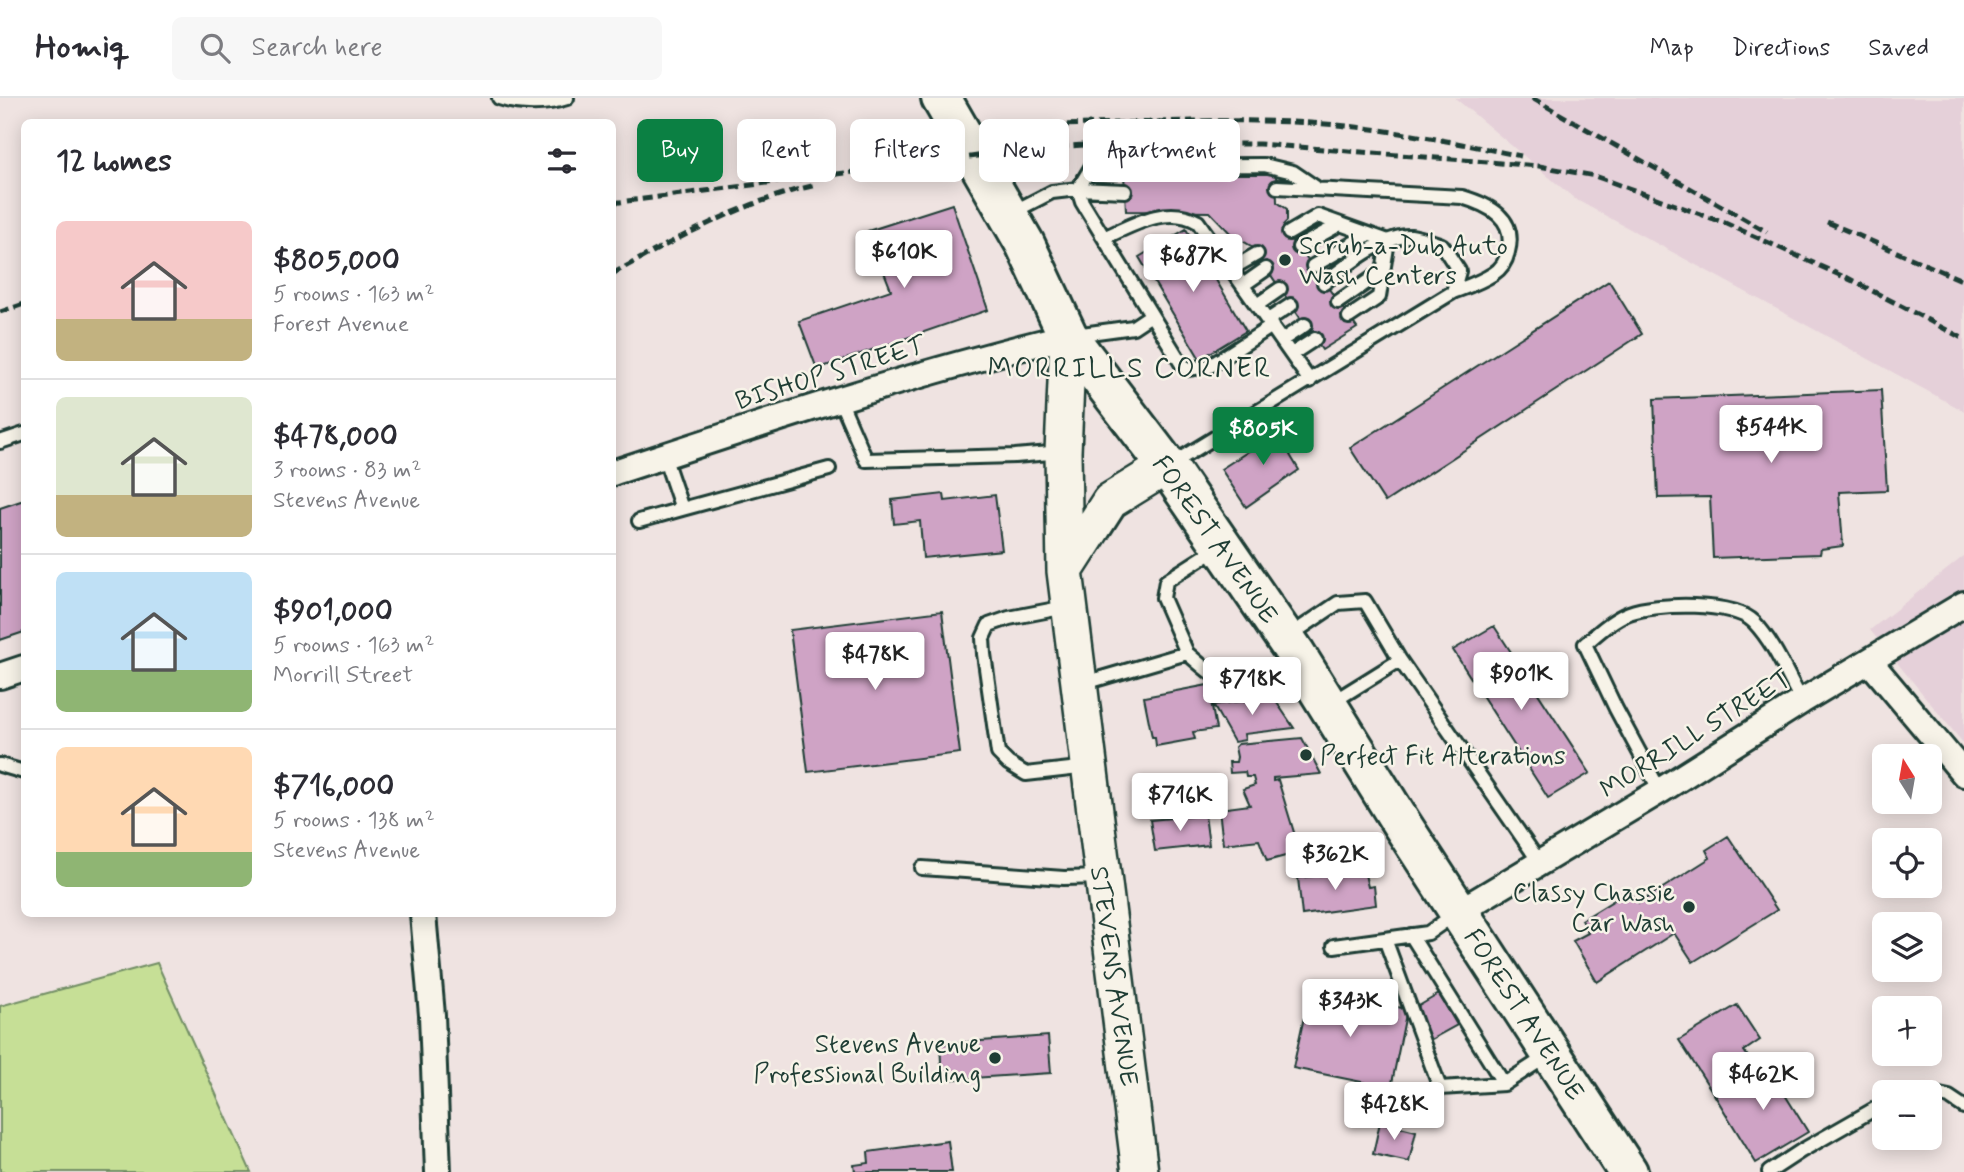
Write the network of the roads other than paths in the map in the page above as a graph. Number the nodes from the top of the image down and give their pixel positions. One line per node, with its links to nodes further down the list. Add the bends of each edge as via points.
1 (499, 98): 2 (lane, via 513,103)
2 (567, 98)
3 (941, 98): 8 (highway, FOREST AVENUE)
4 (1277, 187): 5 (lane)
5 (1316, 188): 6 (lane, via 1293,172 1250,165 1092,166); 23 (lane, via 1461,197 1486,205 1505,221 1511,241 1506,261 1494,274)
6 (1078, 189): 7 (lane); 8 (lane, via 1052,192); 12 (lane)
7 (1125, 191)
8 (1008, 214): 31 (highway, FOREST AVENUE)
9 (1340, 224): 10 (lane, via 1318,216); 11 (lane); 14 (lane)
10 (1289, 233)
11 (1368, 234): 13 (lane); 16 (lane)
12 (1104, 237): 17 (lane, via 1143,220 1189,216); 27 (lane)
13 (1388, 241): 19 (lane); 20 (lane); 23 (lane, via 1410,236 1443,245 1459,271)
14 (1299, 247)
15 (1257, 254): 17 (lane)
16 (1313, 266)
17 (1231, 269): 21 (lane)
18 (1266, 269): 21 (lane)
19 (1383, 271): 24 (lane); 28 (lane, via 1379,297)
20 (1324, 283)
21 (1243, 285): 25 (lane)
22 (1280, 289): 25 (lane)
23 (1453, 292): 35 (lane)
24 (1338, 302)
25 (1257, 304): 29 (lane)
26 (1291, 305): 29 (lane)
27 (1151, 315): 29 (lane, via 1187,369 1210,366); 31 (lane, via 1133,327)
28 (1349, 317)
29 (1270, 323): 33 (lane)
30 (1305, 325): 33 (lane)
31 (1068, 336): 36 (street, BISHOP STREET); 39 (main road, STEVENS AVENUE); 41 (highway, FOREST AVENUE)
32 (1315, 339): 34 (lane)
33 (1282, 341): 34 (lane)
34 (1292, 354): 35 (lane)
35 (1310, 381): 41 (lane)
36 (840, 400): 39 (lane, via 866,460); 40 (street, BISHOP STREET)
37 (21, 434): 38 (lane)
38 (0, 442)
39 (1063, 452): 47 (main road, STEVENS AVENUE)
40 (664, 456): 43 (street, BISHOP STREET); 44 (lane)
41 (1167, 466): 46 (highway, FOREST AVENUE); 47 (main road, via 1110,501)
42 (829, 469): 44 (lane)
43 (616, 472)
44 (682, 509): 45 (lane)
45 (639, 521)
46 (1223, 545): 50 (highway, FOREST AVENUE); 51 (lane, via 1166,581 1163,598)
47 (1065, 571): 49 (main road, STEVENS AVENUE)
48 (1964, 604): 53 (street, MORRILL STREET)
49 (1070, 606): 56 (main road, STEVENS AVENUE); 60 (lane, via 989,625 983,638 984,654 998,753 1008,764 1026,774)
50 (1291, 646): 51 (lane, via 1248,685 1230,686); 52 (lane, via 1338,603 1365,601); 58 (highway, FOREST AVENUE)
51 (1187, 653): 56 (lane)
52 (1400, 660): 58 (lane); 64 (lane)
53 (1870, 662): 57 (street, MORRILL STREET); 62 (street)
54 (21, 669): 55 (street)
55 (0, 676)
56 (1079, 685): 60 (main road, STEVENS AVENUE)
57 (1802, 701): 63 (street, MORRILL STREET); 63 (lane, via 1768,640 1752,620 1733,611 1653,608 1628,613 1606,626 1585,644)
58 (1328, 704): 67 (highway, FOREST AVENUE)
59 (0, 765): 61 (lane)
60 (1089, 767): 66 (main road, STEVENS AVENUE)
61 (21, 771)
62 (1964, 774)
63 (1660, 791): 64 (street, MORRILL STREET)
64 (1541, 863): 67 (street, MORRILL STREET)
65 (922, 868): 66 (lane)
66 (1102, 877): 78 (main road, STEVENS AVENUE)
67 (1458, 912): 69 (lane, via 1427,933); 72 (highway, FOREST AVENUE)
68 (423, 917): 77 (street)
69 (1411, 935): 70 (lane); 73 (lane)
70 (1385, 939): 71 (lane); 73 (lane, via 1440,1087)
71 (1334, 946)
72 (1551, 1054): 73 (lane); 79 (highway, FOREST AVENUE)
73 (1504, 1084)
74 (1942, 1096): 75 (lane)
75 (1964, 1107)
76 (1872, 1111): 80 (lane)
77 (439, 1172)
78 (1140, 1172)
79 (1629, 1172)
80 (1769, 1172)

